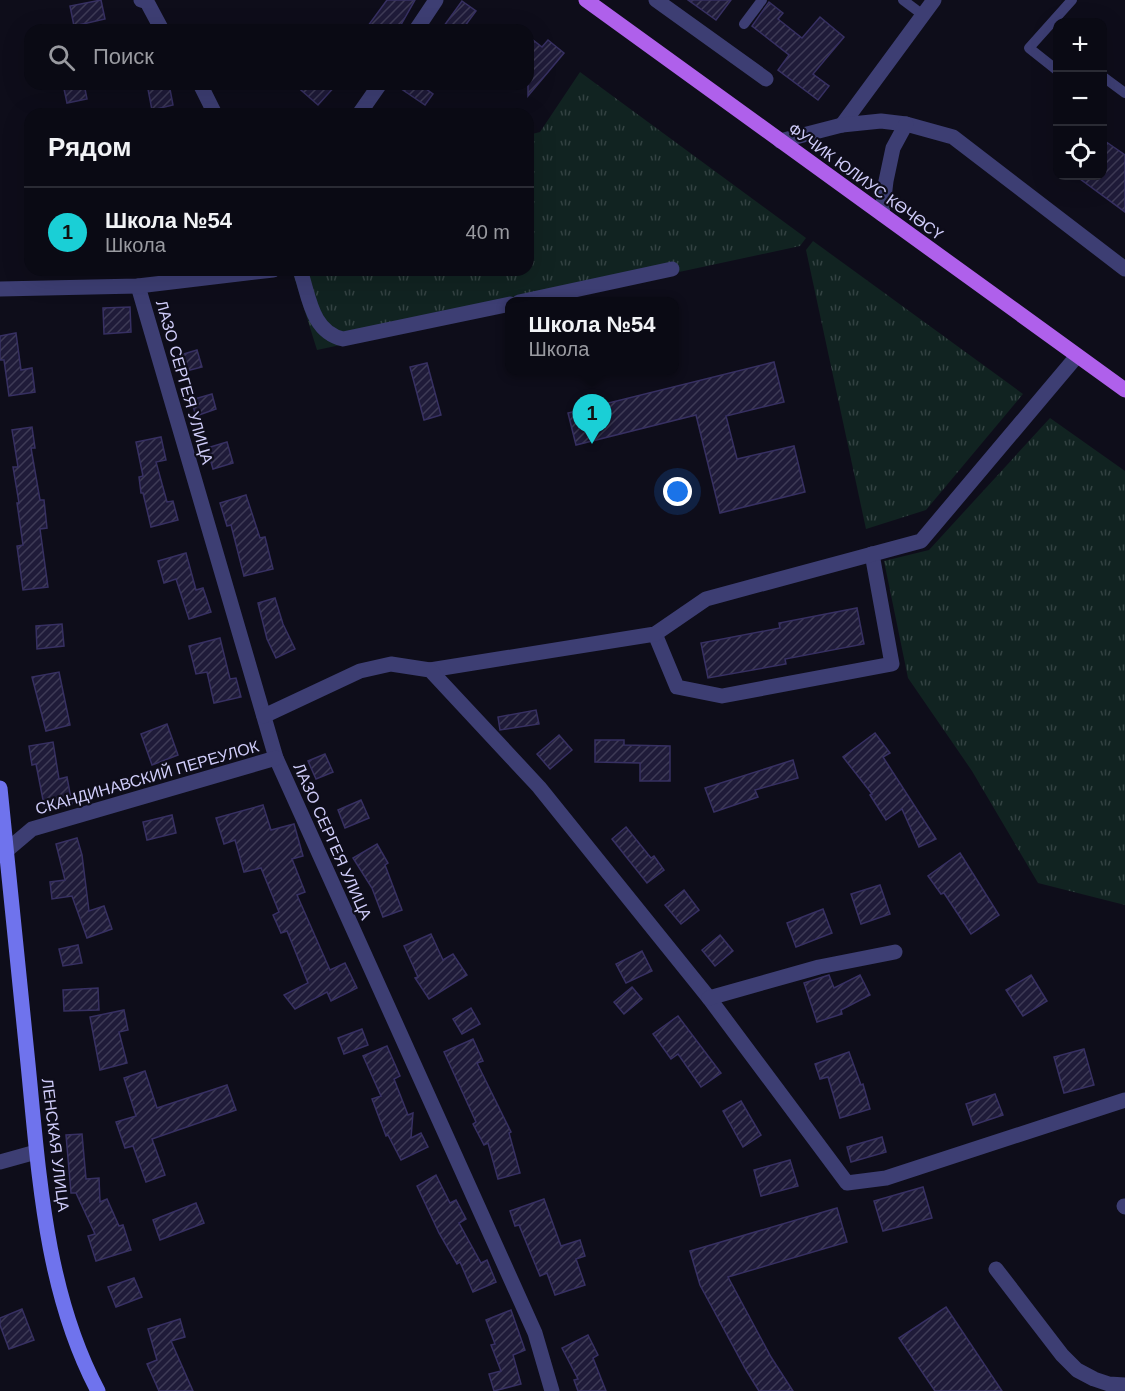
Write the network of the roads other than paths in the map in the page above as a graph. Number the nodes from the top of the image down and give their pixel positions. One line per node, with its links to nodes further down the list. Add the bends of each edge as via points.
1 (141, 0): 12 (street, via 147,2)
2 (436, 0): 13 (street)
3 (586, 0): 25 (main road, ФУЧИК ЮЛИУС КӨЧӨСҮ)
4 (656, 0): 16 (street)
5 (762, 0): 14 (lane)
6 (903, 0): 9 (lane)
7 (934, 0): 9 (street)
8 (1072, 0): 10 (lane)
9 (923, 15): 24 (street)
10 (1056, 18)
11 (1053, 21): 15 (lane, via 1029,48)
12 (159, 24)
13 (420, 24)
14 (744, 24)
15 (1053, 67)
16 (766, 79)
17 (1107, 80): 20 (lane)
18 (203, 90): 21 (street)
19 (376, 90): 22 (street)
20 (1125, 93)
21 (211, 108)
22 (363, 108)
23 (906, 124): 24 (street, via 881,121); 26 (street, via 893,148); 28 (street, via 953,137)
24 (842, 125): 25 (street)
25 (780, 141): 26 (main road, ФУЧИК ЮЛИУС КӨЧӨСҮ)
26 (882, 214): 35 (main road, ФУЧИК ЮЛИУС КӨЧӨСҮ)
27 (672, 269): 33 (street)
28 (1125, 269)
29 (223, 276): 31 (street)
30 (302, 276): 34 (street, via 314,315 326,331 343,339)
31 (138, 286): 32 (street); 40 (street, ЛАЗО СЕРГЕЯ УЛИЦА)
32 (0, 289)
33 (542, 297)
34 (505, 304)
35 (1077, 356): 36 (main road, ФУЧИК ЮЛИУС КӨЧӨСҮ); 37 (street, via 921,541)
36 (1125, 390)
37 (872, 554): 38 (street, via 706,599); 38 (street, via 892,664 722,696 677,687)
38 (654, 634): 39 (street)
39 (430, 670): 40 (street, via 391,664 360,671); 45 (street, via 539,787)
40 (264, 716): 41 (street, ЛАЗО СЕРГЕЯ УЛИЦА)
41 (276, 758): 43 (street, СКАНДИНАВСКИЙ ПЕРЕУЛОК, via 32,829); 52 (street, ЛАЗО СЕРГЕЯ УЛИЦА, via 535,1333)
42 (0, 788): 43 (main road, ЛЕНСКАЯ УЛИЦА)
43 (3, 852): 47 (main road, ЛЕНСКАЯ УЛИЦА)
44 (895, 952): 45 (street, via 819,967)
45 (709, 998): 46 (street, via 847,1183 886,1178)
46 (1125, 1100)
47 (36, 1152): 48 (street); 51 (main road, ЛЕНСКАЯ УЛИЦА, via 55,1274 70,1326)
48 (0, 1162)
49 (996, 1269): 50 (street, via 1077,1370 1109,1384)
50 (1125, 1386): 53 (street)
51 (98, 1391)
52 (552, 1391)
53 (1121, 1391)

